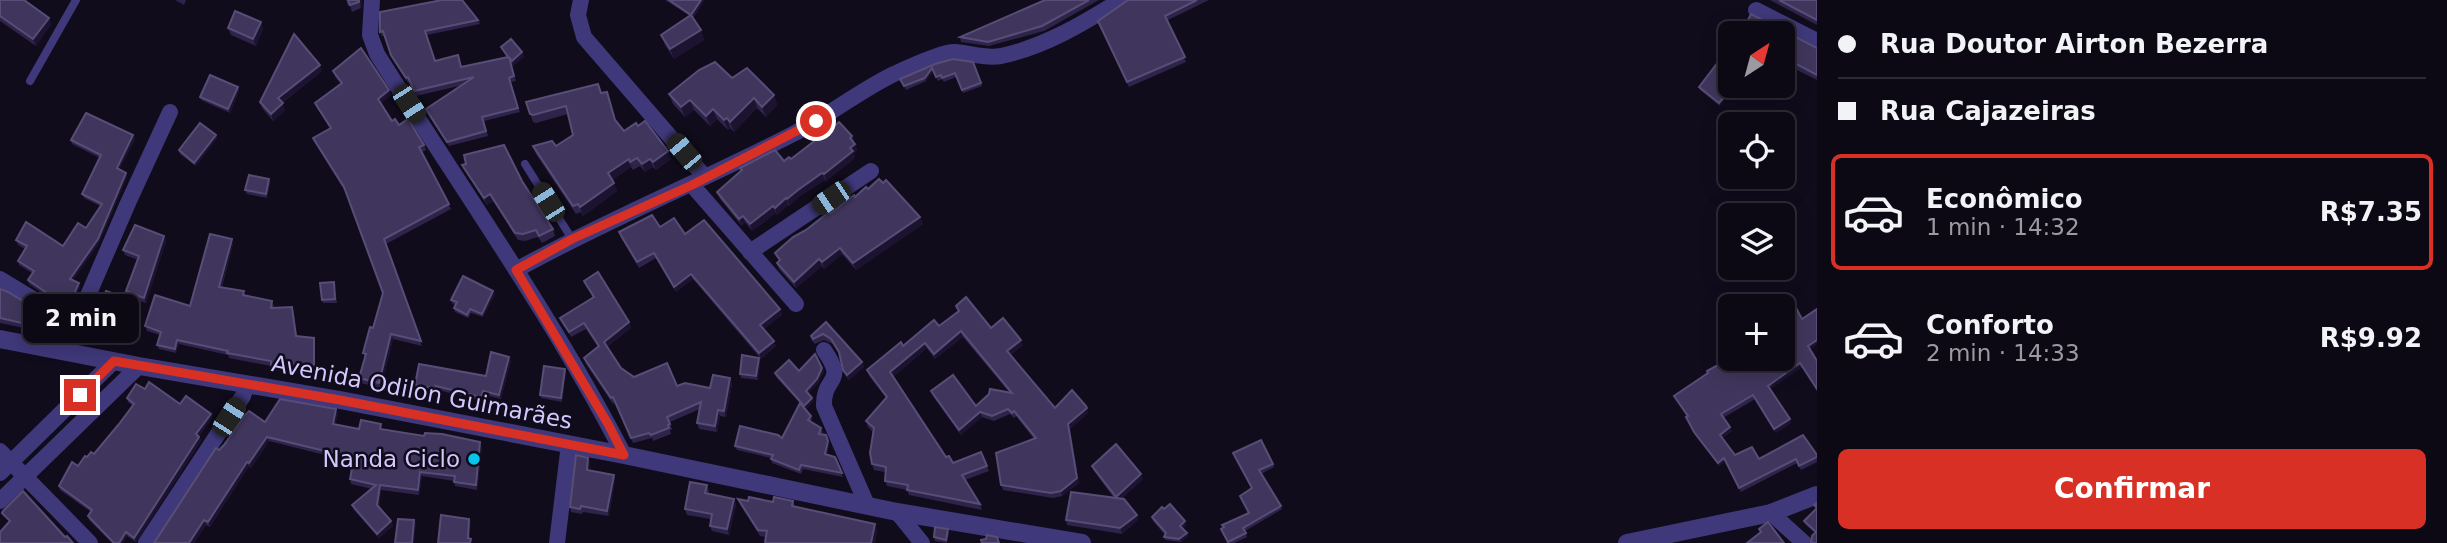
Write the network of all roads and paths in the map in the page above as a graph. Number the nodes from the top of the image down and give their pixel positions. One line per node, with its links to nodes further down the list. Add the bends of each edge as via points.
1 (76, 0): 7 (lane)
2 (372, 0): 14 (street, via 370,35 377,54)
3 (581, 0): 11 (street, via 578,15 584,37)
4 (1121, 0): 11 (street, via 1087,22 1003,56 947,53 894,74 796,132)
5 (1756, 9): 6 (street)
6 (1817, 41)
7 (30, 81)
8 (170, 112): 20 (street)
9 (524, 164): 12 (lane)
10 (872, 171): 13 (street)
11 (699, 181): 12 (street); 13 (street)
12 (572, 239): 14 (street)
13 (750, 252): 16 (street)
14 (516, 270): 25 (street)
15 (0, 279): 18 (street, via 48,308)
16 (796, 304)
17 (0, 339): 18 (street, Avenida Odilon Guimarães)
18 (44, 347): 20 (street, Avenida Odilon Guimarães)
19 (824, 350): 30 (street, via 836,374 824,394 824,405)
20 (64, 351): 21 (street, Avenida Odilon Guimarães)
21 (114, 361): 22 (street, Avenida Odilon Guimarães); 26 (street)
22 (139, 366): 23 (street, Avenida Odilon Guimarães); 27 (street)
23 (247, 384): 24 (street, Avenida Odilon Guimarães); 34 (street)
24 (569, 444): 25 (street, Avenida Odilon Guimarães); 35 (street)
25 (624, 455): 30 (street, Avenida Odilon Guimarães)
26 (4, 462): 27 (street)
27 (25, 477): 29 (street); 33 (street)
28 (1817, 495): 32 (street)
29 (0, 501)
30 (867, 505): 31 (street, Avenida Odilon Guimarães)
31 (897, 512): 36 (street); 37 (street, Avenida Odilon Guimarães)
32 (1771, 513): 38 (street); 39 (street)
33 (90, 543)
34 (146, 543)
35 (557, 543)
36 (922, 543)
37 (1083, 543)
38 (1627, 543)
39 (1804, 543)

